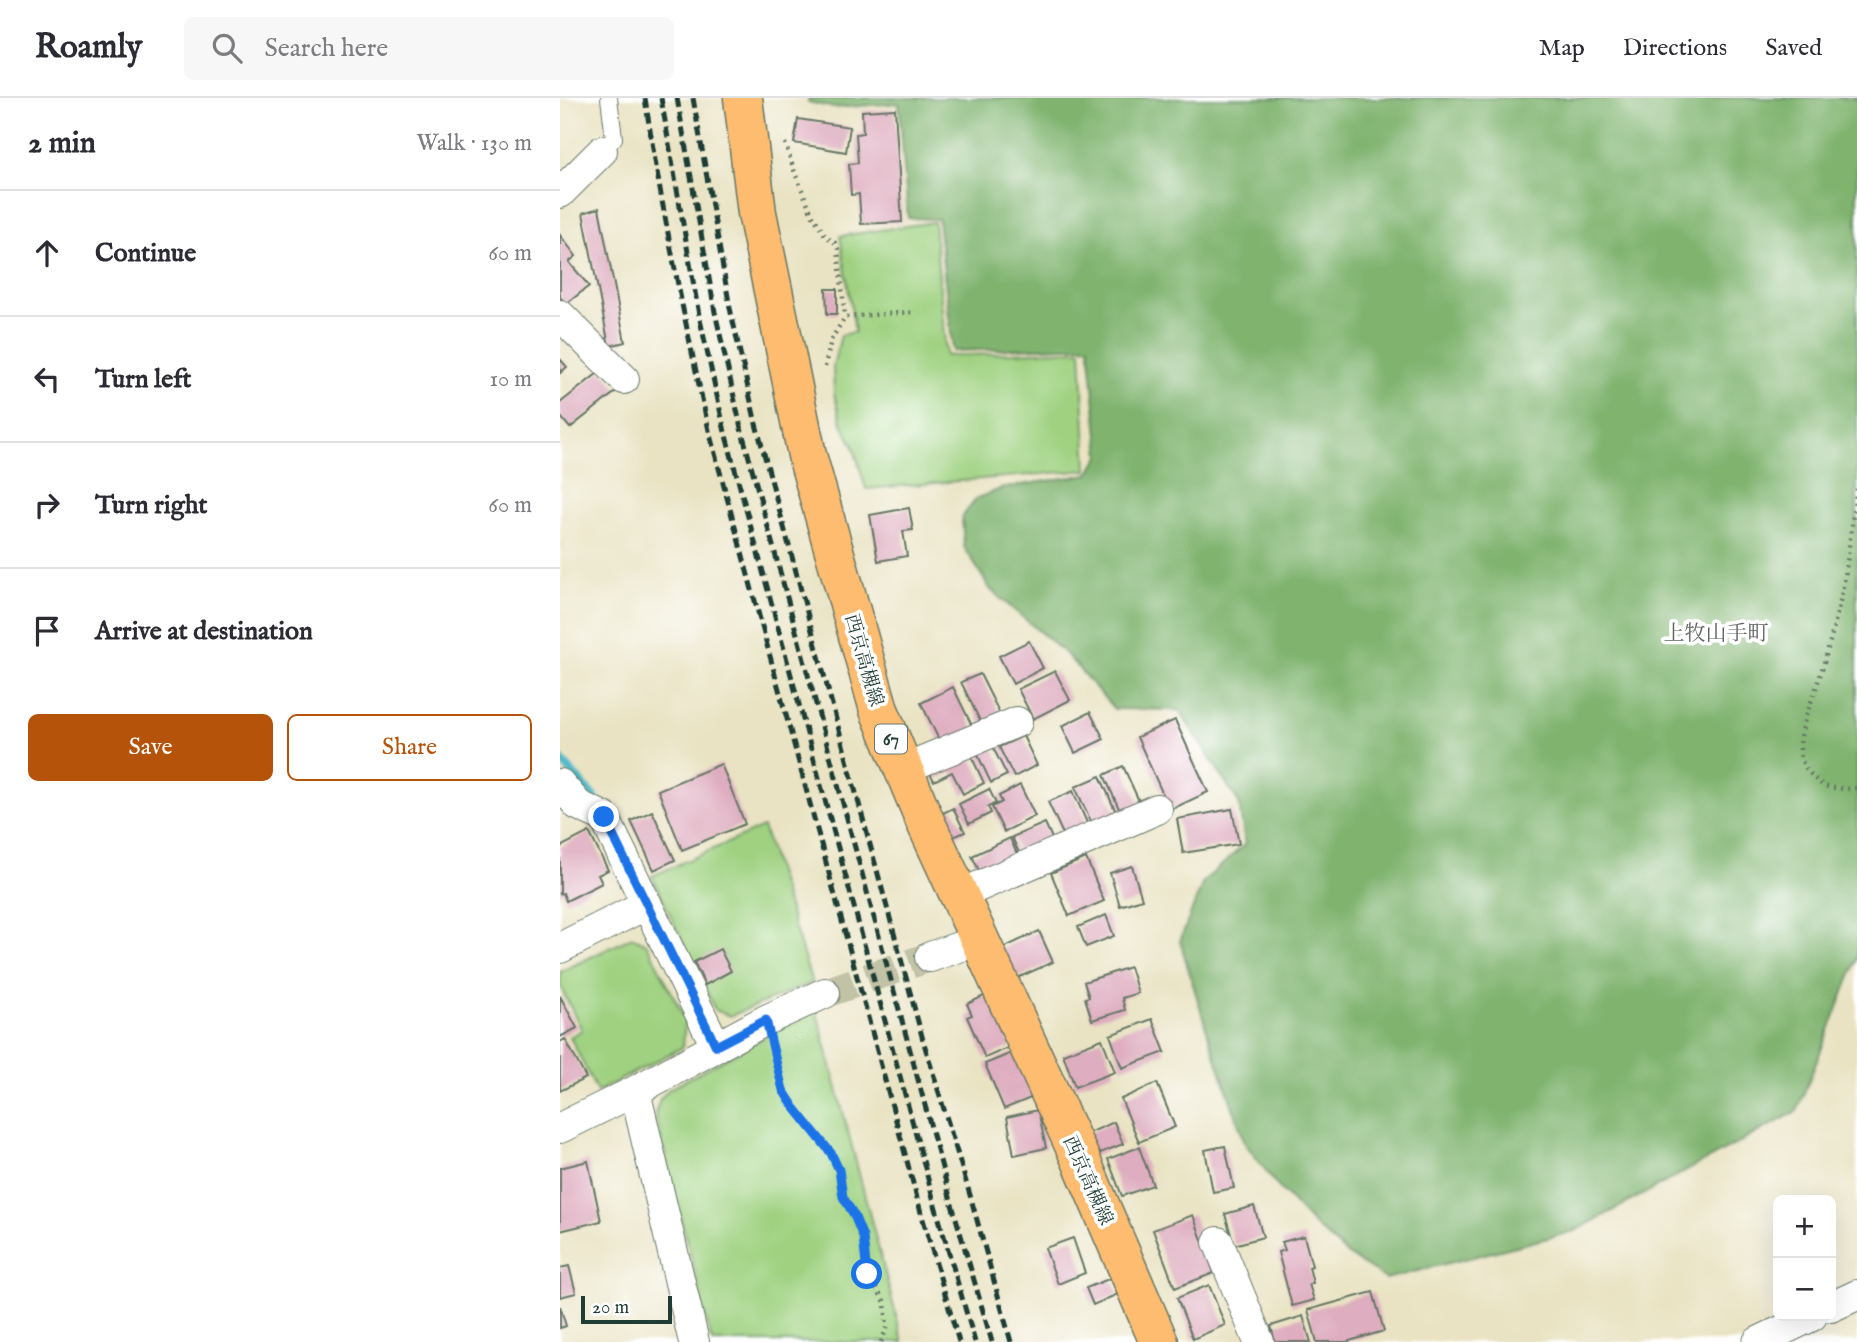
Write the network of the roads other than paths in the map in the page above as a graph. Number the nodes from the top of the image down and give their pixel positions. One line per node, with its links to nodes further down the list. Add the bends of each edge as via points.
1 (609, 98): 3 (lane, via 614,138)
2 (744, 106): 8 (main road, 西京高槻線 / 67, via 758,213 807,455 879,710)
3 (602, 151): 4 (street)
4 (560, 193)
5 (560, 315): 6 (street)
6 (624, 379)
7 (1017, 722): 8 (street)
8 (904, 769): 11 (main road, 西京高槻線 / 67)
9 (566, 798): 12 (street, via 604,817)
10 (1157, 809): 11 (street)
11 (959, 895): 13 (main road, 西京高槻線 / 67)
12 (647, 904): 14 (street); 17 (street)
13 (979, 940): 15 (street); 25 (main road, 西京高槻線 / 67)
14 (560, 948)
15 (930, 957)
16 (825, 993): 17 (street)
17 (716, 1046): 18 (street)
18 (635, 1091): 19 (street); 24 (street)
19 (560, 1128)
20 (1219, 1242): 26 (street)
21 (1857, 1295): 22 (street)
22 (1836, 1305)
23 (1802, 1321): 27 (street)
24 (694, 1342)
25 (1159, 1342)
26 (1259, 1342)
27 (1758, 1342)

